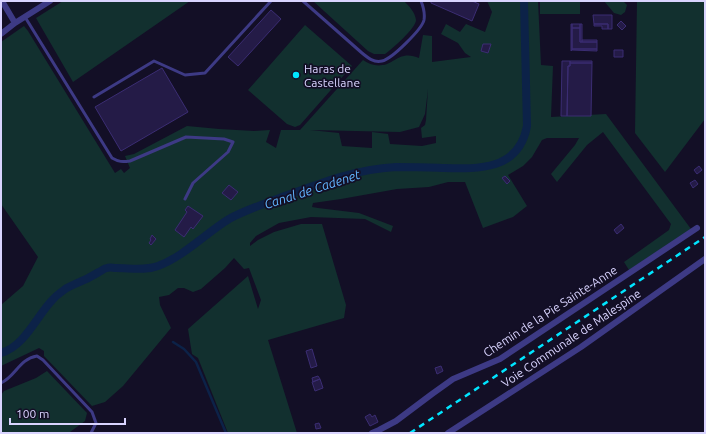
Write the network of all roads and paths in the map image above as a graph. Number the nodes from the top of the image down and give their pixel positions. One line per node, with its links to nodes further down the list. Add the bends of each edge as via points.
1 (2, 1): 7 (street)
2 (50, 1): 6 (street)
3 (271, 1): 9 (lane, via 205,73 185,75 154,61)
4 (303, 1): 5 (lane, via 362,54 372,60 382,61 400,50 421,26 424,20)
5 (421, 1)
6 (25, 17): 7 (street); 10 (lane, via 112,158 118,162 130,161 186,137 224,139 233,142 228,152 193,183)
7 (15, 23): 8 (street)
8 (1, 34)
9 (94, 97)
10 (185, 199)
11 (697, 228): 15 (street, Chemin de la Pie Sainte-Anne, via 500,359 453,379 396,420)
12 (705, 260): 16 (street, Voie Communale de Malespine, via 581,347)
13 (1, 383): 14 (lane, via 25,360 37,356 92,412 96,423)
14 (91, 433)
15 (372, 433)
16 (448, 433)

